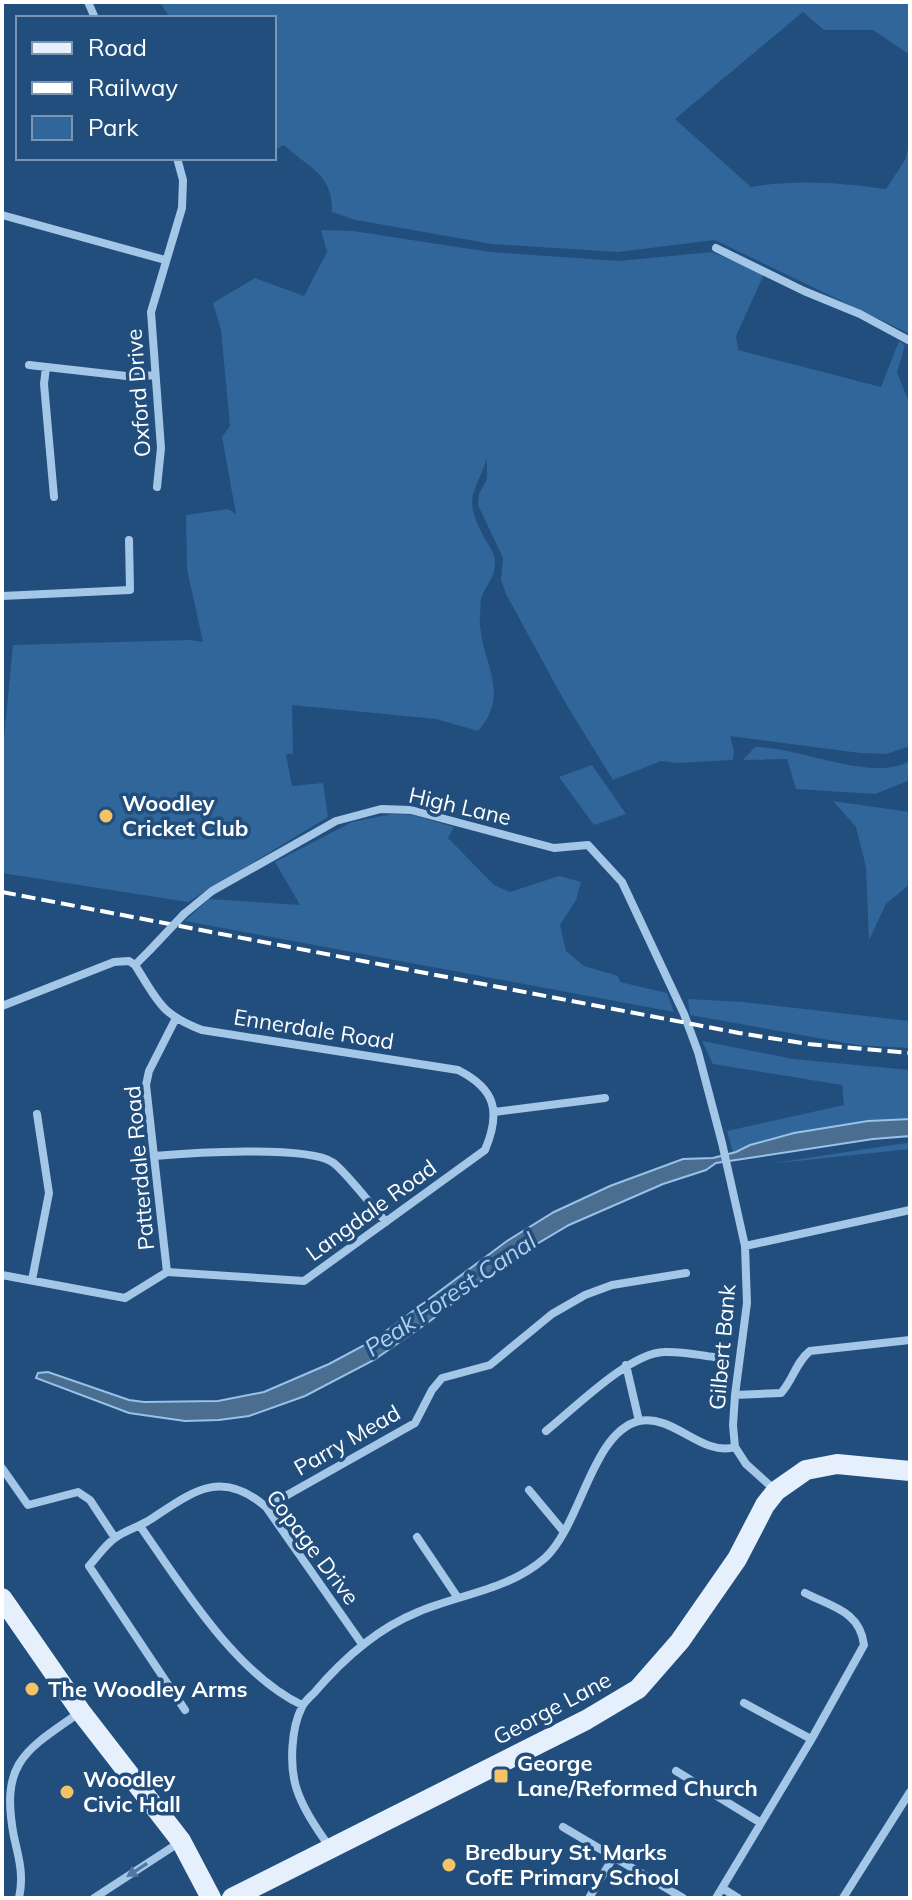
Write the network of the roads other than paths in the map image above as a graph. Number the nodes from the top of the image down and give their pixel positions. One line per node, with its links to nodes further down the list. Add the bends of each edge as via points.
1 (178, 160): 4 (street, Oxford Drive, via 182,208)
2 (2, 215): 4 (street)
3 (716, 248): 5 (street)
4 (165, 260): 8 (street, Oxford Drive, via 151,312)
5 (910, 341)
6 (29, 365): 7 (street)
7 (46, 367): 8 (street); 10 (street)
8 (155, 375): 9 (street, Oxford Drive, via 161,448)
9 (157, 487)
10 (54, 497)
11 (129, 540): 12 (street, via 130,590)
12 (2, 596)
13 (135, 965): 14 (street, via 114,962); 15 (street); 19 (street, High Lane, bridge, via 212,891 336,821 381,809 411,810 554,848 588,845 622,882 684,1014)
14 (2, 1006)
15 (175, 1020): 17 (street, Ennerdale Road, via 202,1030 458,1070 476,1079 492,1098); 20 (street, Patterdale Road, via 146,1085)
16 (605, 1098): 17 (street)
17 (494, 1112): 22 (street, Langdale Road, via 494,1130 485,1150)
18 (37, 1114): 27 (street, via 49,1193)
19 (722, 1143): 23 (street, Gilbert Bank)
20 (154, 1156): 22 (street, via 217,1151 312,1155 333,1162); 24 (street, Patterdale Road)
21 (910, 1210): 23 (street)
22 (386, 1222): 24 (street, Langdale Road, via 304,1281)
23 (745, 1246): 31 (street, Gilbert Bank, via 747,1303)
24 (167, 1272): 27 (street, via 125,1298)
25 (686, 1273): 39 (street, Parry Mead, via 612,1285 585,1295 552,1314 490,1365 442,1378 415,1423)
26 (2, 1275): 27 (street)
27 (32, 1280)
28 (910, 1340): 31 (street, via 810,1351 781,1393)
29 (714, 1357): 30 (street, via 662,1351)
30 (626, 1365): 32 (street); 33 (street)
31 (735, 1395): 34 (street, Gilbert Bank)
32 (639, 1421): 34 (street, via 660,1422 710,1446); 41 (street, via 606,1445)
33 (546, 1431)
34 (735, 1447): 38 (street)
35 (2, 1468): 43 (street, via 28,1505 78,1492 90,1500)
36 (910, 1471): 38 (main road, George Lane, via 837,1464 806,1470)
37 (529, 1490): 41 (street)
38 (776, 1491): 58 (main road, George Lane, via 680,1641 638,1689)
39 (266, 1507): 40 (street, Copage Drive, via 237,1487 200,1488); 47 (street, Copage Drive)
40 (140, 1526): 43 (street, Copage Drive); 49 (street, via 234,1651 285,1697)
41 (564, 1532): 46 (street, via 547,1557 521,1575)
42 (417, 1537): 46 (street)
43 (115, 1538): 50 (street, Copage Drive, via 89,1566)
44 (805, 1593): 52 (street, via 853,1617 864,1645)
45 (2, 1598): 51 (main road)
46 (458, 1598): 47 (street, via 415,1612)
47 (362, 1644): 49 (street)
48 (744, 1703): 52 (street)
49 (302, 1705): 58 (street, via 294,1734 296,1788)
50 (185, 1710)
51 (81, 1712): 57 (main road); 61 (street, via 25,1752 13,1769 8,1806 20,1862)
52 (811, 1739): 55 (street)
53 (676, 1771): 55 (street)
54 (910, 1792): 69 (street)
55 (761, 1823): 60 (street)
56 (563, 1827): 59 (street)
57 (181, 1841): 62 (street, one-way to 62); 63 (main road)
58 (330, 1849): 64 (main road, George Lane)
59 (614, 1856): 65 (street); 66 (street)
60 (722, 1888): 67 (street); 68 (street)
61 (19, 1898)
62 (94, 1898)
63 (211, 1898)
64 (232, 1898)
65 (589, 1898)
66 (683, 1898)
67 (716, 1898)
68 (738, 1898)
69 (843, 1898)

